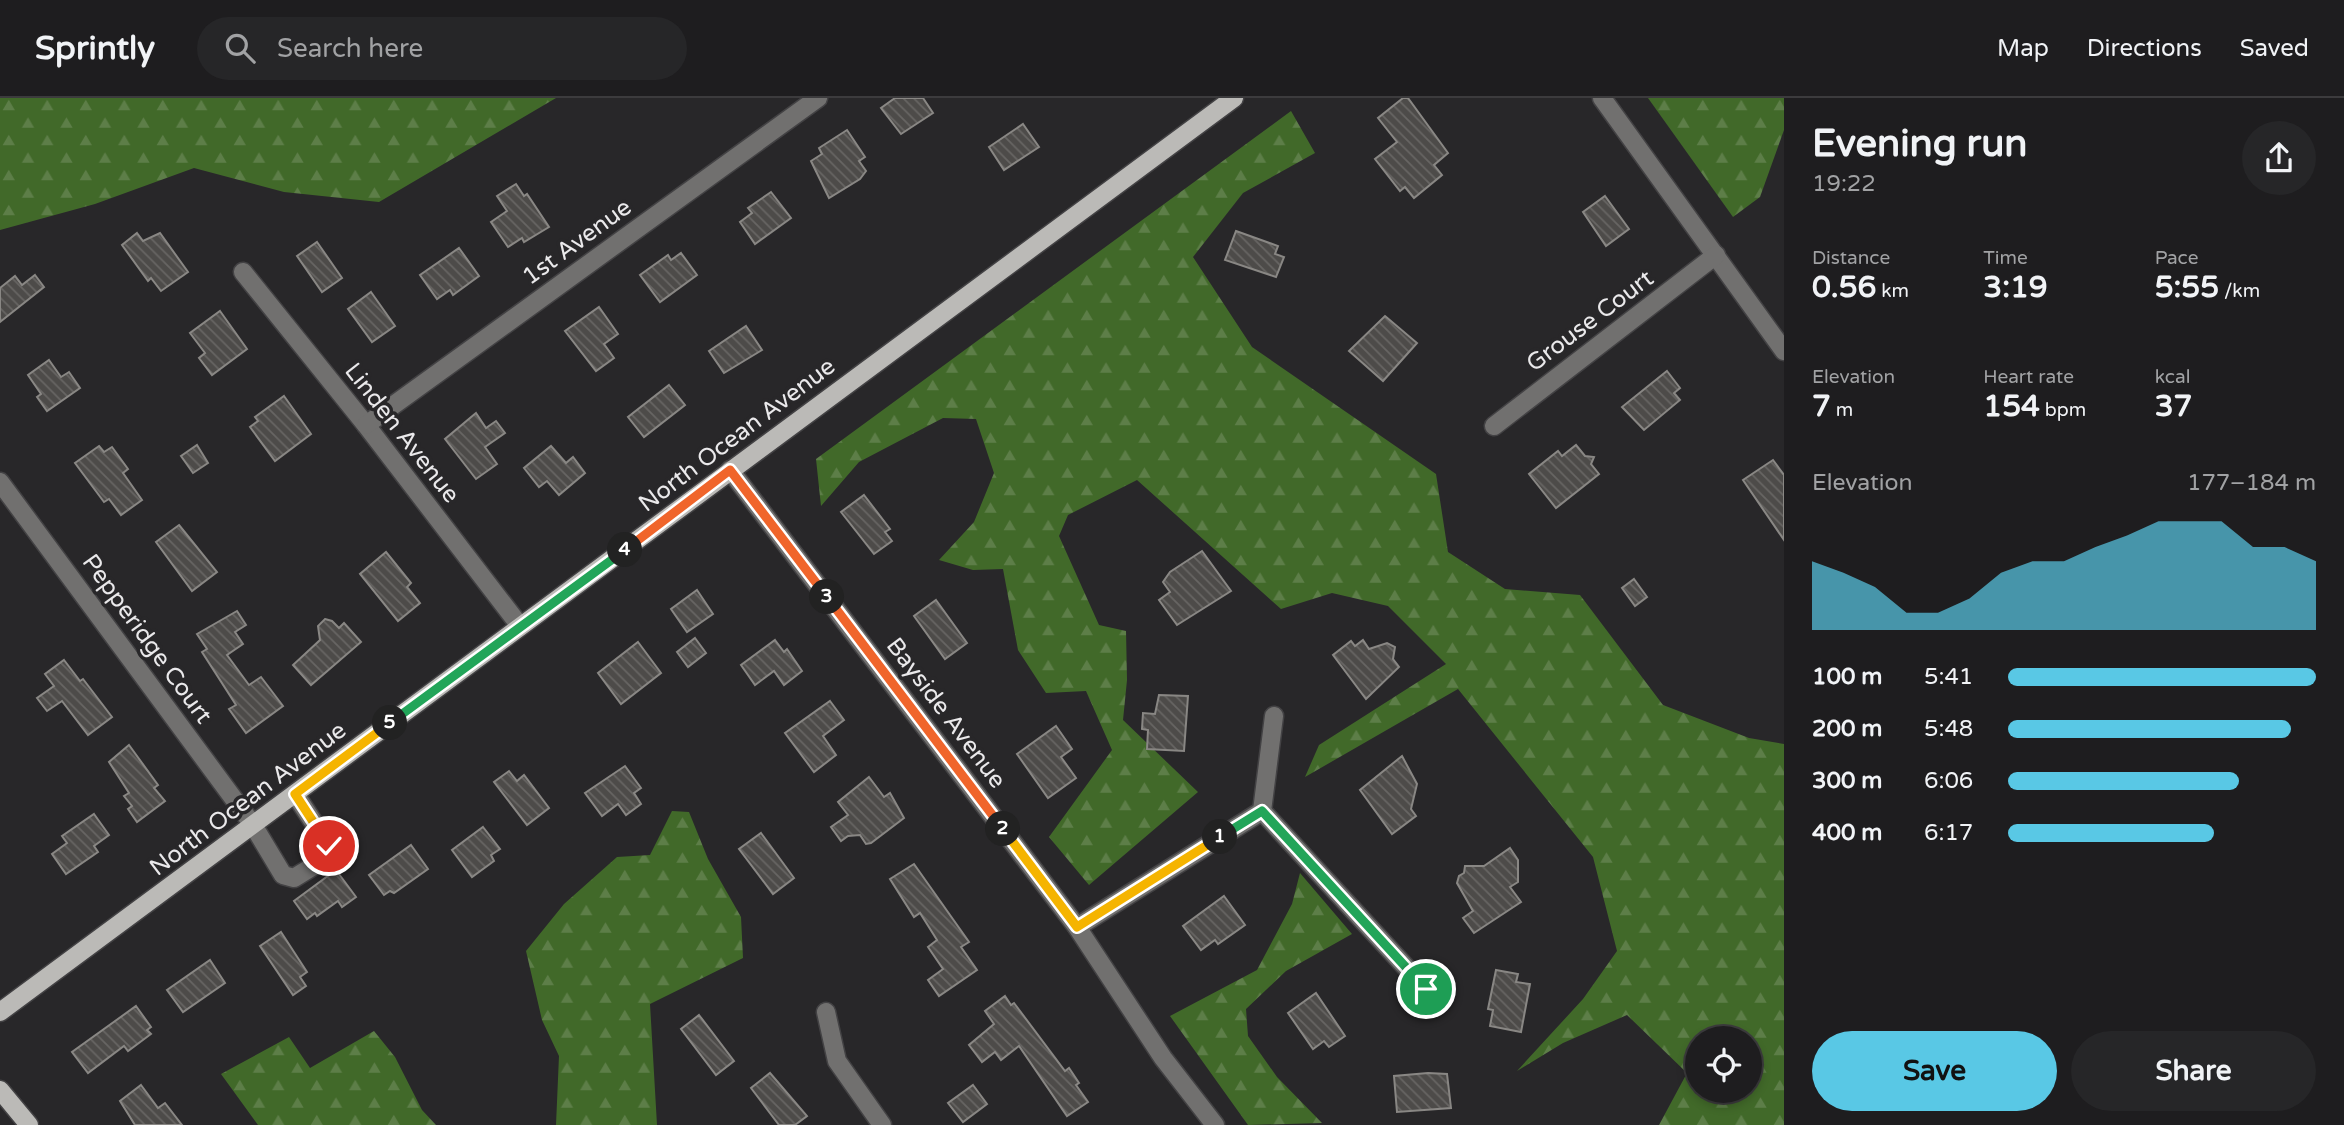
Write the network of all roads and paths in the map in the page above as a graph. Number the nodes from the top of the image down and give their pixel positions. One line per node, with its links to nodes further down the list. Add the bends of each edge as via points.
1 (818, 98): 7 (street, 1st Avenue)
2 (1234, 98): 9 (main road, North Ocean Avenue)
3 (1602, 98): 4 (street)
4 (1716, 255): 6 (street); 8 (street, Grouse Court)
5 (243, 272): 7 (street, Linden Avenue)
6 (1784, 351)
7 (366, 425): 11 (street, Linden Avenue)
8 (1493, 426)
9 (730, 470): 11 (main road, North Ocean Avenue); 16 (street, Bayside Avenue)
10 (0, 482): 15 (street, Pepperidge Court)
11 (520, 626): 13 (main road, North Ocean Avenue)
12 (1274, 716): 14 (street)
13 (295, 794): 15 (main road, North Ocean Avenue); 15 (street, Pepperidge Court, via 329,846 328,857 294,878 283,874)
14 (1262, 811): 16 (street); 17 (street)
15 (253, 825): 18 (main road, North Ocean Avenue)
16 (1077, 927): 23 (street, Bayside Avenue, via 1163,1058)
17 (1426, 989)
18 (0, 1012)
19 (826, 1012): 22 (street, via 837,1061)
20 (0, 1090): 21 (main road)
21 (29, 1125)
22 (882, 1125)
23 (1215, 1125)

